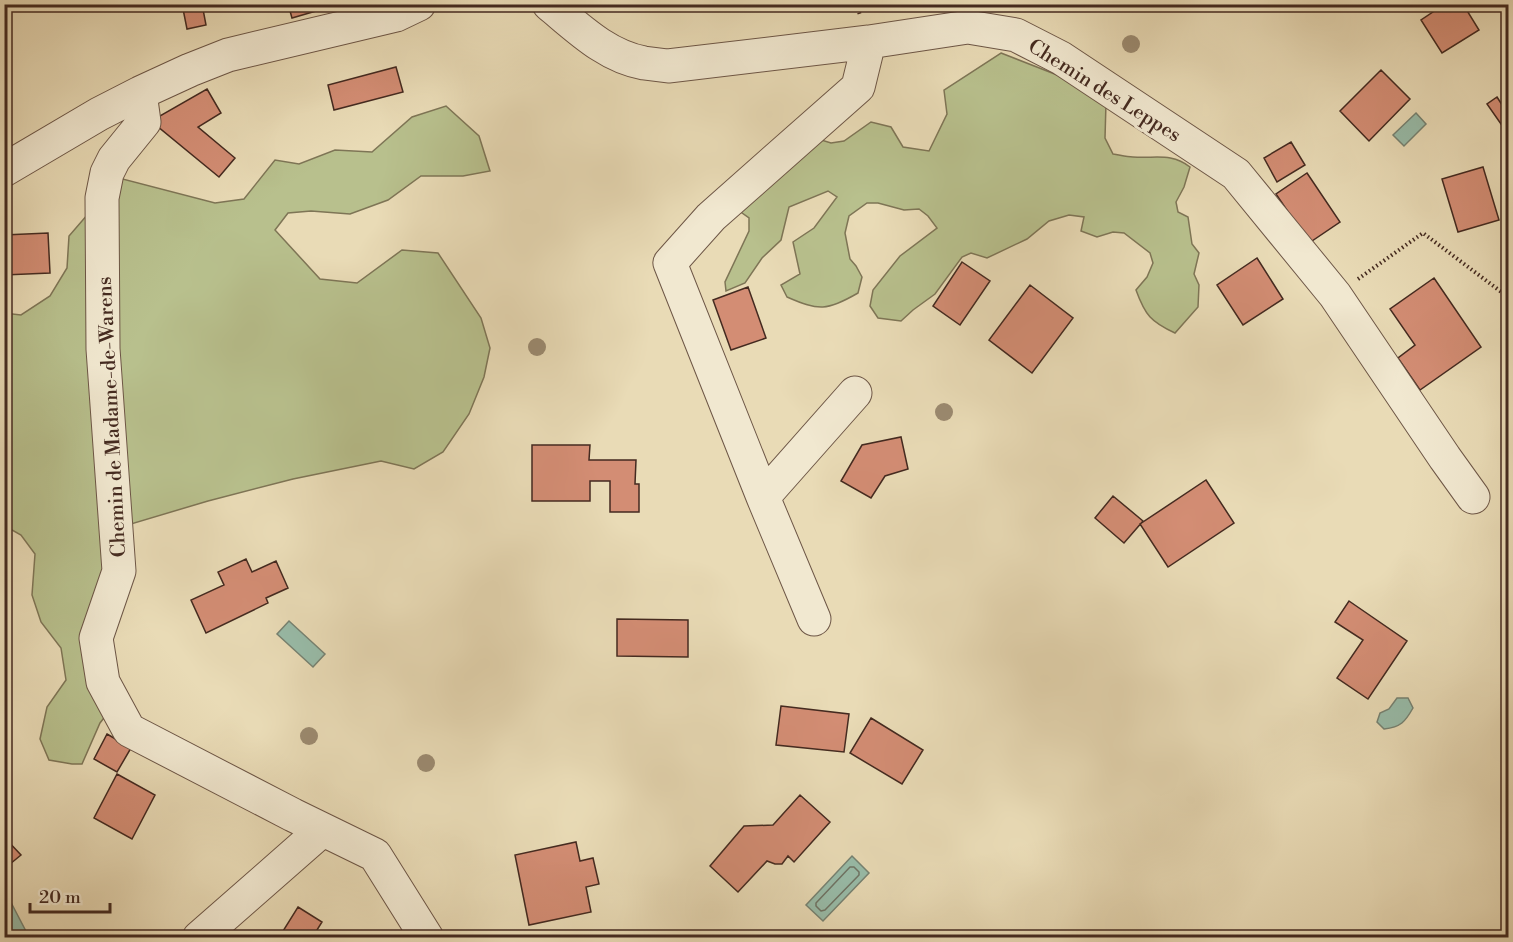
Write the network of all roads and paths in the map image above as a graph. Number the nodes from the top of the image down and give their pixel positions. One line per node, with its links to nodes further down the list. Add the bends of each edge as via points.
1 (419, 4): 4 (street, via 396,15 228,55)
2 (549, 4): 3 (street, Chemin des Leppes, via 597,44 643,63 668,66)
3 (869, 42): 6 (street, Chemin des Leppes, via 968,27 1016,35 1061,58 1236,174); 9 (street, via 858,87 711,217 670,263)
4 (140, 93): 5 (street); 12 (street, Chemin de Madame-de-Warens, via 144,122 114,159 102,198 103,348 119,572 96,638 103,682 129,730)
5 (4, 170)
6 (1335, 295): 7 (path, via 1423,234); 10 (street, Chemin des Leppes)
7 (1509, 297)
8 (855, 393): 9 (street)
9 (763, 497): 11 (street)
10 (1473, 497)
11 (814, 619)
12 (322, 830): 13 (street); 14 (street, Chemin de Madame-de-Warens, via 375,855)
13 (199, 938)
14 (427, 938)

